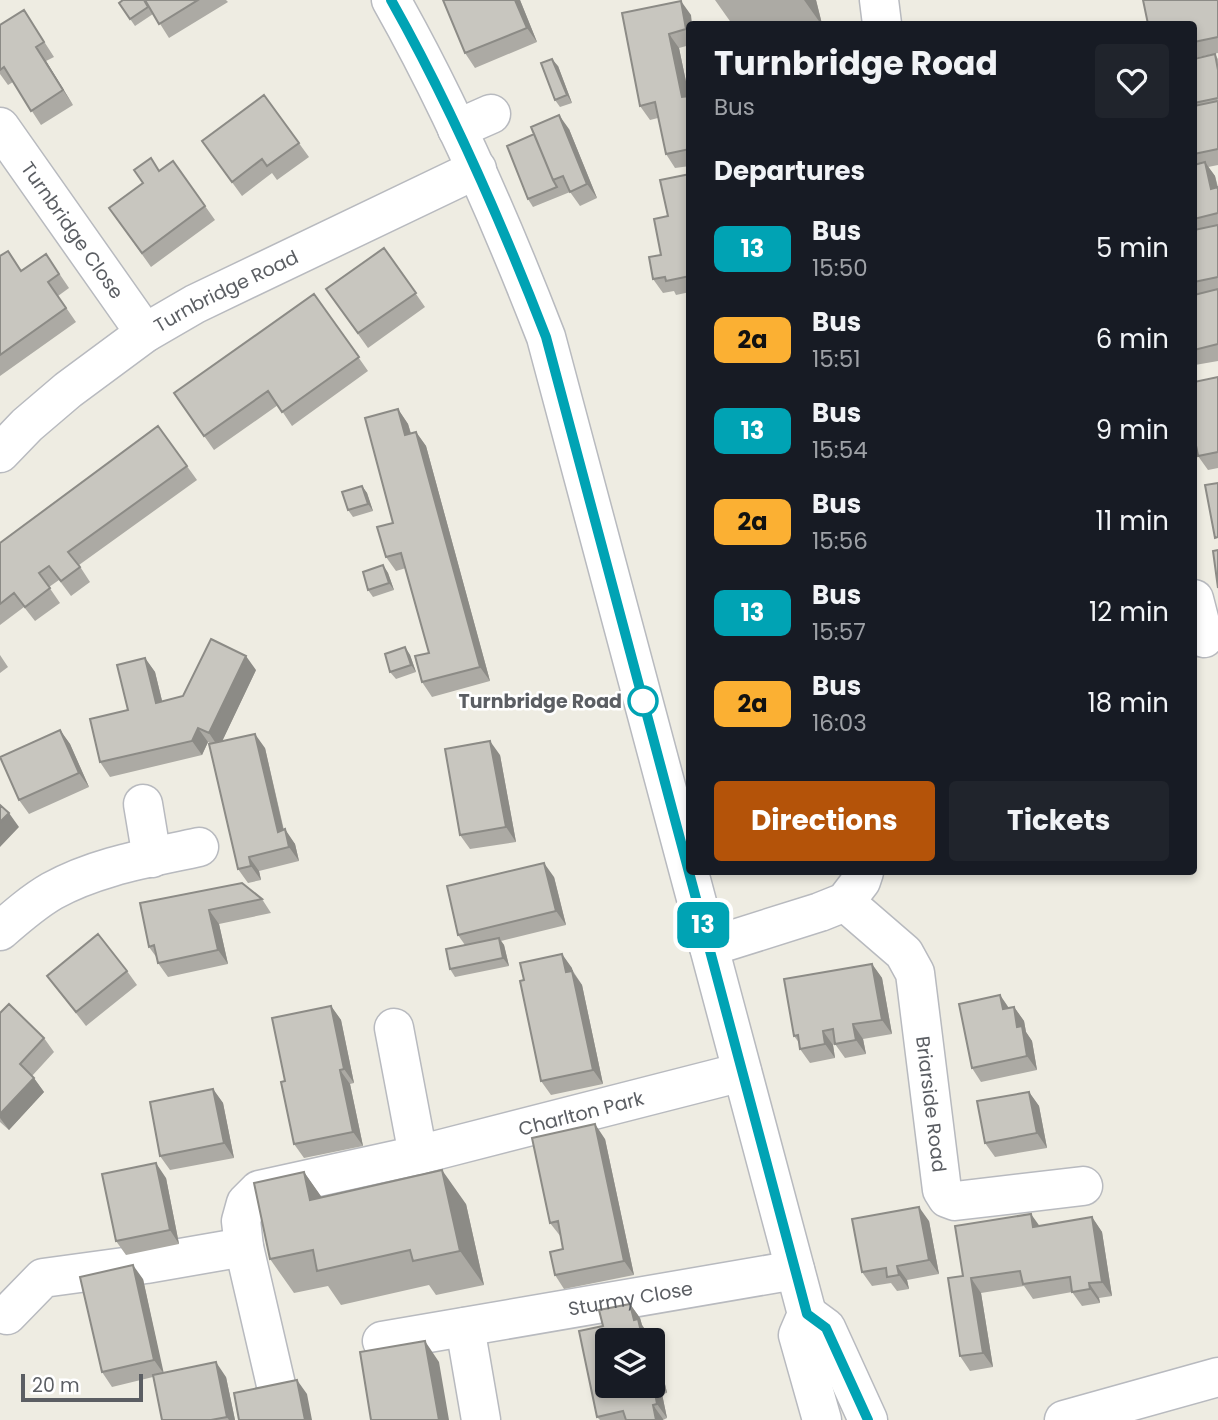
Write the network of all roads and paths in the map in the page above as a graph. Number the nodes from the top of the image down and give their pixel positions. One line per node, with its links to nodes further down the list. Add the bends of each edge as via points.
1 (391, 0): 5 (street, via 474,122)
2 (878, 0): 3 (street)
3 (881, 21)
4 (0, 127): 6 (street, Turnbridge Close)
5 (477, 169): 6 (street, Turnbridge Road, via 195,304); 13 (street, via 546,337)
6 (145, 333): 7 (street, Turnbridge Road, via 68,390)
7 (0, 453)
8 (1197, 611): 9 (street)
9 (1204, 638)
10 (143, 804): 12 (street)
11 (199, 847): 12 (street)
12 (152, 858): 16 (street, via 106,868 53,891)
13 (686, 861)
14 (690, 875): 17 (street)
15 (855, 887): 17 (street, Briarside Road, via 820,912); 21 (street, Briarside Road, via 915,973 942,1190 947,1198 955,1201)
16 (0, 932)
17 (709, 947): 19 (street)
18 (394, 1028): 20 (street)
19 (743, 1072): 20 (street, Charlton Park); 23 (street)
20 (418, 1155): 22 (street, Charlton Park, via 259,1190 246,1203 240,1221)
21 (1083, 1186)
22 (244, 1247): 25 (street, via 43,1278); 29 (street, Charlton Park)
23 (795, 1270): 24 (street); 26 (street, Sturmy Close)
24 (807, 1314): 31 (street, via 798,1335); 32 (street, via 826,1328)
25 (7, 1315)
26 (465, 1327): 27 (street, Sturmy Close); 30 (street)
27 (382, 1341)
28 (1218, 1377): 33 (street)
29 (276, 1385)
30 (481, 1420)
31 (822, 1420)
32 (869, 1420)
33 (1064, 1420)

